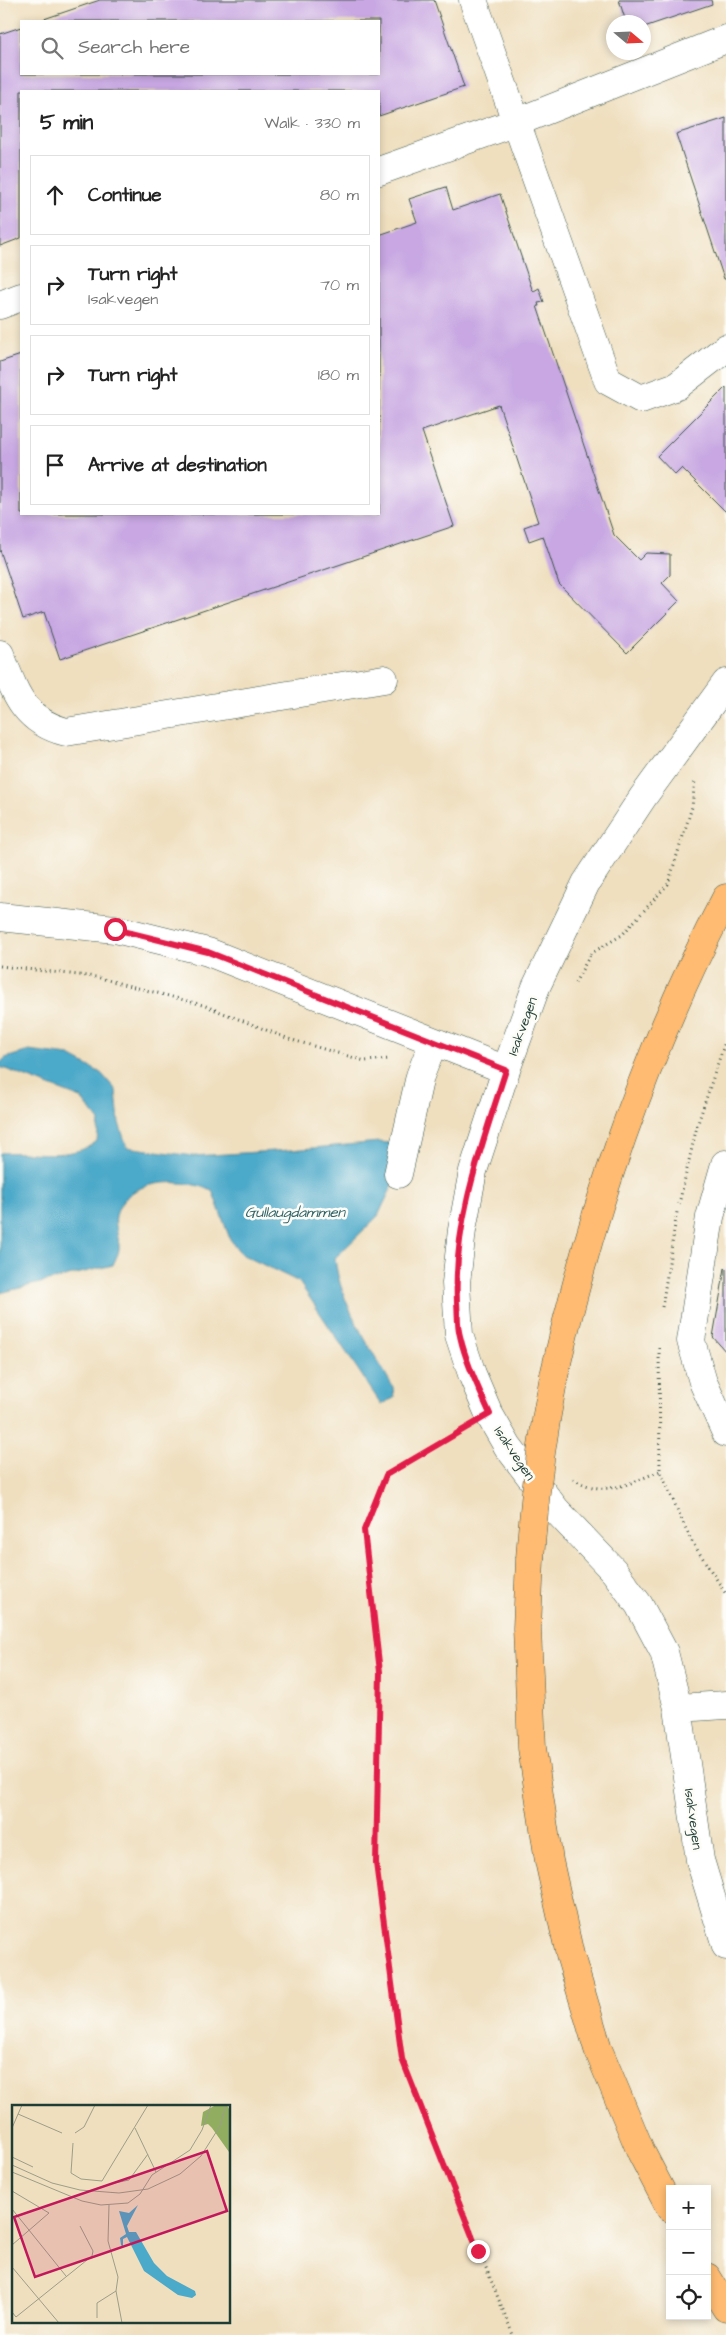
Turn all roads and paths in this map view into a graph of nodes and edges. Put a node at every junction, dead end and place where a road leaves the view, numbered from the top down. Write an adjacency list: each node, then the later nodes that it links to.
1 (473, 0): 3 (street)
2 (726, 39): 3 (street)
3 (518, 122): 4 (street); 7 (street)
4 (380, 171)
5 (20, 297): 6 (street)
6 (0, 305)
7 (726, 348)
8 (0, 654): 9 (street)
9 (384, 679)
10 (726, 683): 19 (street, Isakvegen)
11 (696, 777): 14 (path)
12 (726, 898): 29 (highway, bridge)
13 (0, 918): 18 (street)
14 (591, 953): 15 (path); 17 (path)
15 (584, 958)
16 (0, 966): 18 (path)
17 (574, 985)
18 (433, 1042): 19 (street); 21 (street)
19 (506, 1070): 22 (street, Isakvegen)
20 (725, 1164): 23 (street)
21 (398, 1174)
22 (490, 1414): 27 (street, Isakvegen); 32 (path)
23 (726, 1433)
24 (660, 1471): 25 (path)
25 (567, 1473)
26 (726, 1705): 27 (street)
27 (678, 1708): 28 (street, Isakvegen)
28 (726, 1946)
29 (666, 2200)
30 (711, 2284): 31 (highway)
31 (726, 2308)
32 (513, 2335)

